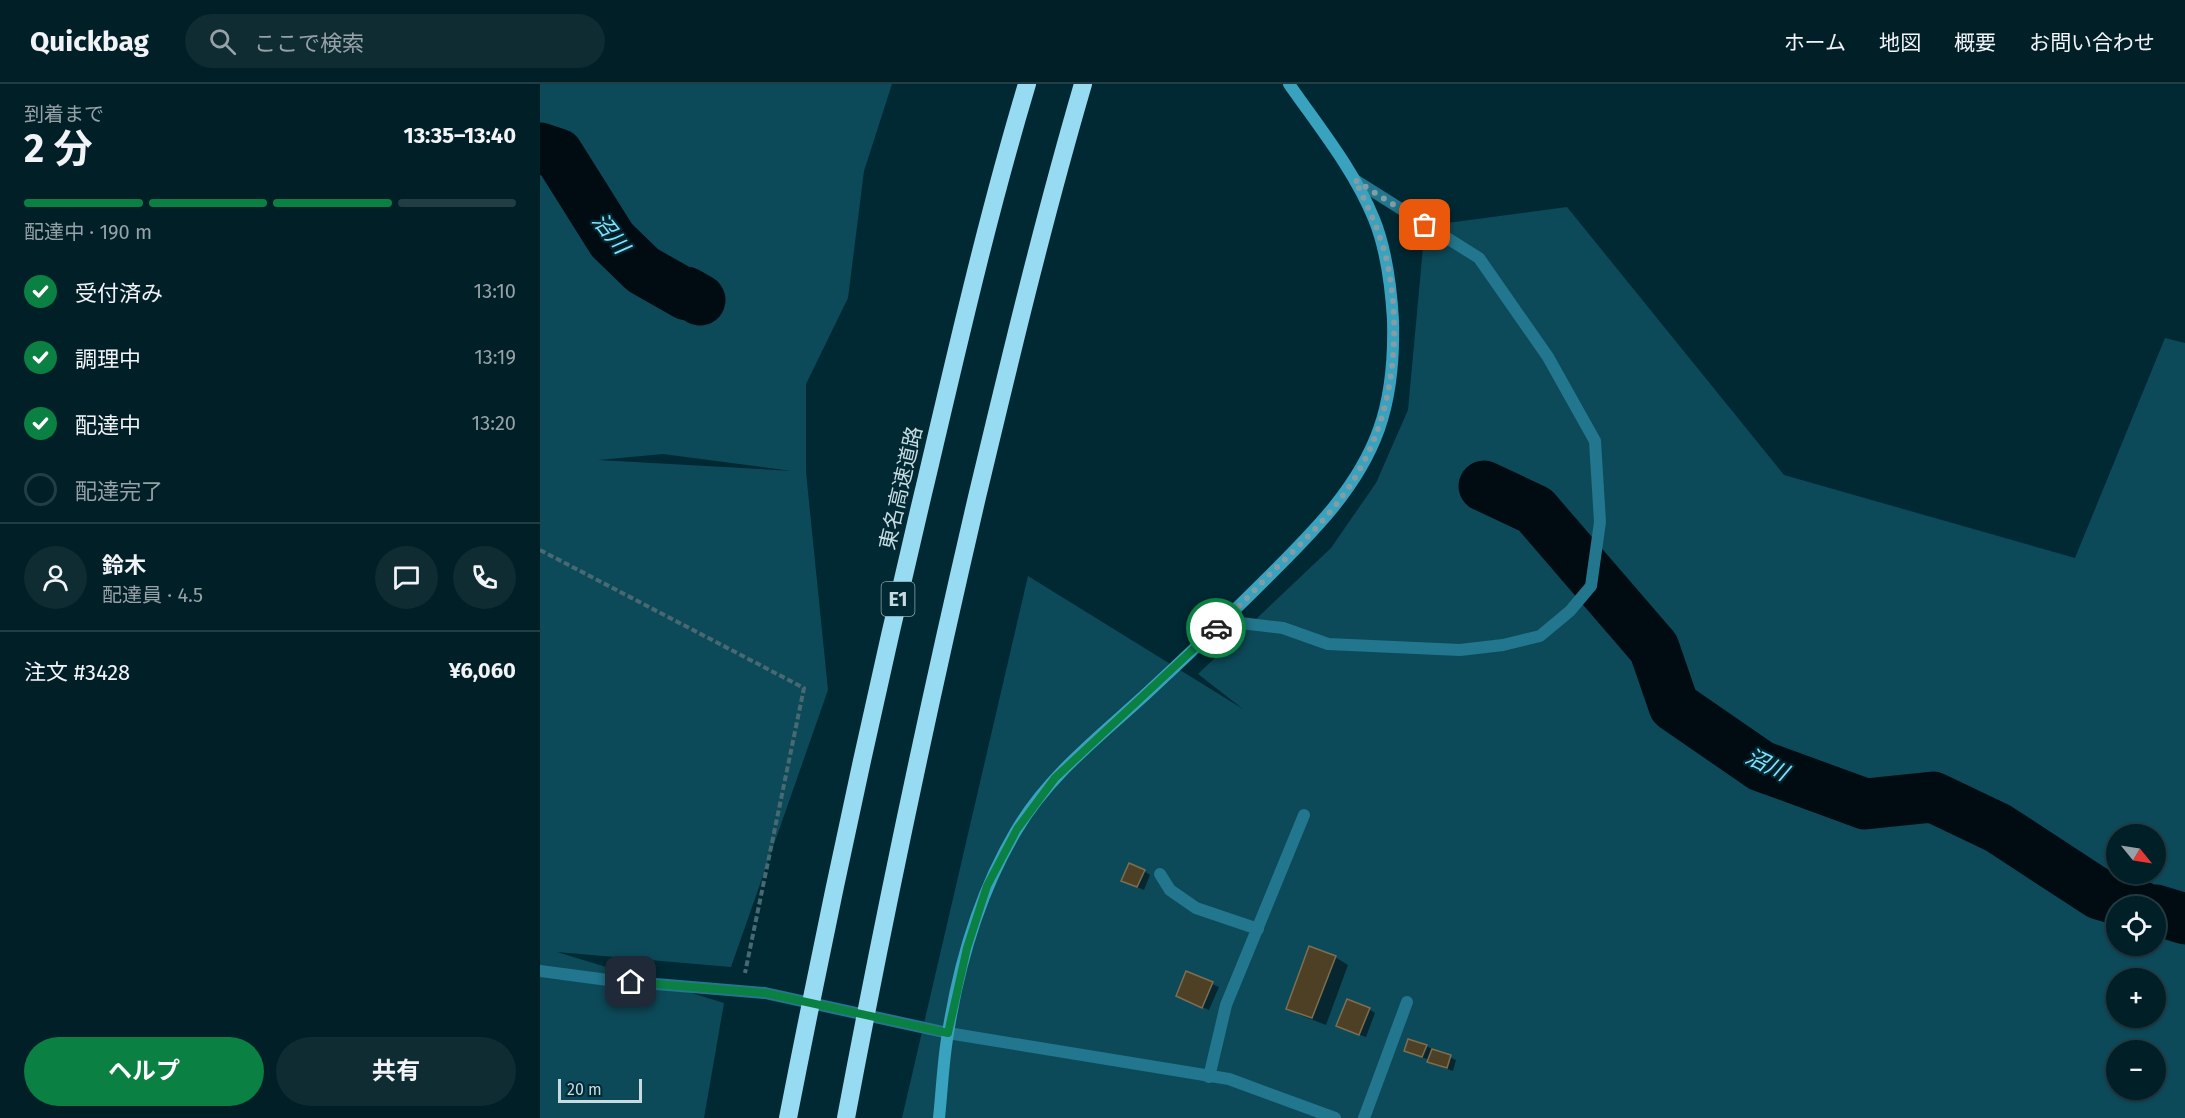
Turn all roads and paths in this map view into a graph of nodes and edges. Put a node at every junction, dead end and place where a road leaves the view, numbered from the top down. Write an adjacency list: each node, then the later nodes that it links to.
1 (1027, 84): 15 (highway, 東名高速道路 / E1)
2 (1083, 84): 16 (highway)
3 (1289, 84): 4 (street)
4 (1355, 180): 6 (street); 6 (street)
5 (540, 550): 11 (path)
6 (1224, 621): 13 (street)
7 (1304, 815): 9 (street)
8 (1160, 874): 9 (street)
9 (1258, 929): 14 (street)
10 (540, 971): 11 (street)
11 (741, 991): 13 (street)
12 (1407, 1002): 19 (street)
13 (948, 1033): 14 (street); 17 (street)
14 (1209, 1077): 18 (street)
15 (788, 1118)
16 (846, 1118)
17 (939, 1118)
18 (1335, 1118)
19 (1364, 1118)

